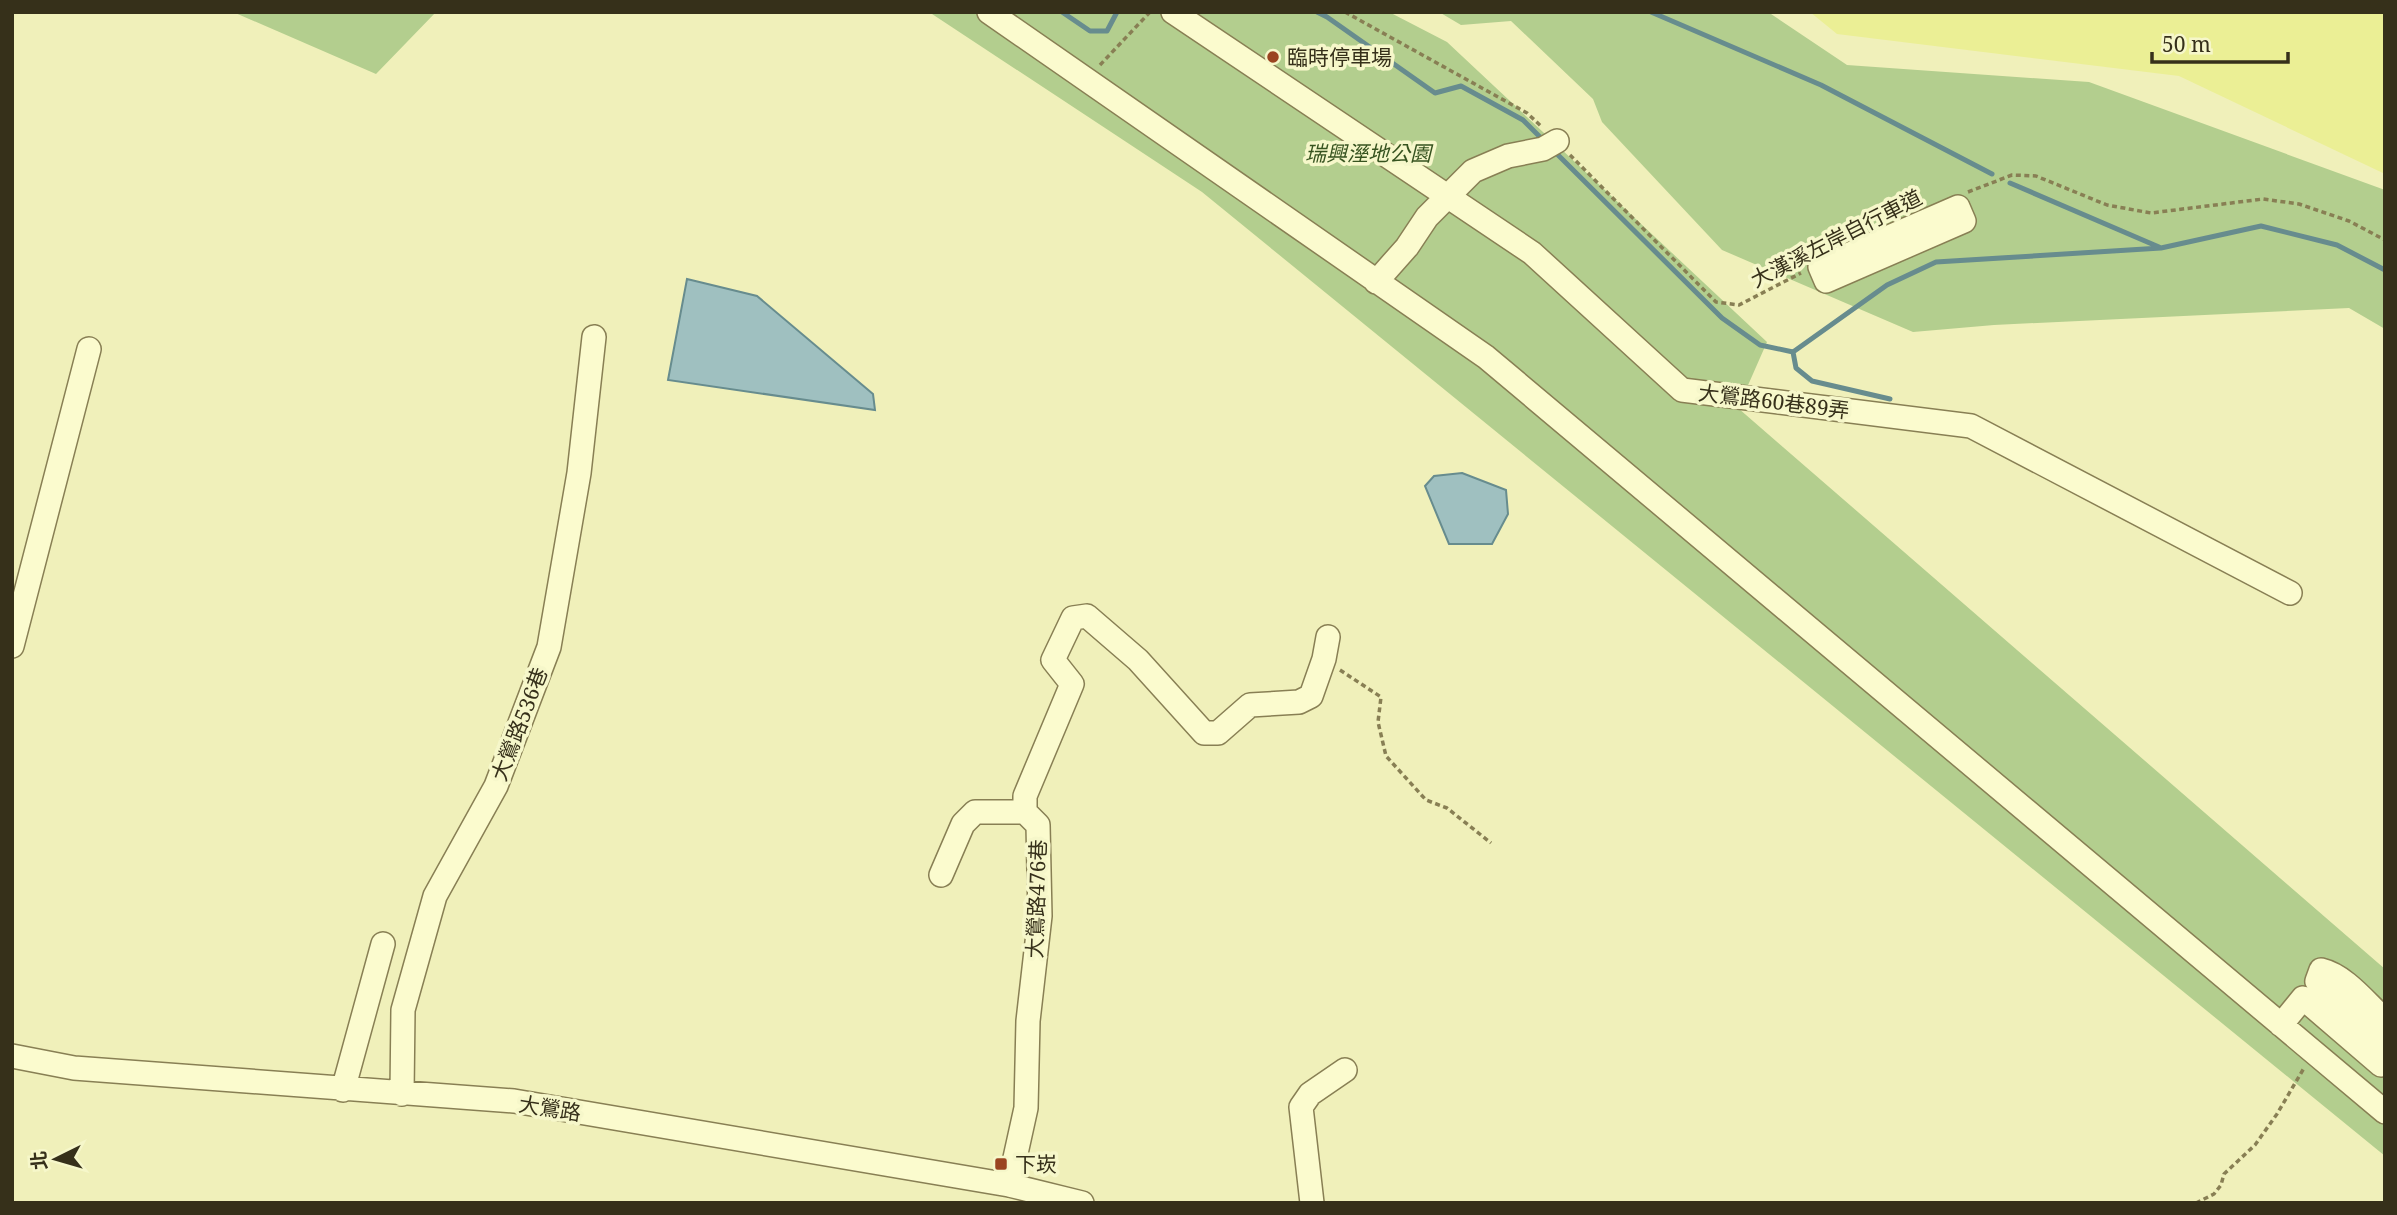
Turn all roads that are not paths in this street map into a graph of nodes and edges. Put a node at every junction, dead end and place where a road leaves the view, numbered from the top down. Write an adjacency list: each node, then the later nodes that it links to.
1 (989, 12): 6 (street)
2 (1173, 12): 4 (street, 大鶯路60巷89弄)
3 (1557, 141): 4 (street)
4 (1449, 196): 6 (street); 9 (street, 大鶯路60巷89弄)
5 (1961, 200): 5 (street)
6 (1376, 282): 16 (street)
7 (594, 337): 22 (street, 大鶯路536巷)
8 (89, 349): 10 (street)
9 (2290, 593)
10 (12, 646)
11 (1326, 648): 12 (street, 大鶯路476巷)
12 (1025, 812): 13 (street); 24 (street, 大鶯路476巷)
13 (941, 875)
14 (383, 944): 21 (street)
15 (2385, 1020): 17 (street)
16 (2281, 1025): 19 (street); 23 (street)
17 (2385, 1040)
18 (12, 1056): 21 (street, 大鶯路)
19 (2385, 1060)
20 (1345, 1070): 26 (street)
21 (343, 1090): 22 (street, 大鶯路)
22 (402, 1094): 24 (street, 大鶯路)
23 (2385, 1112)
24 (1009, 1185): 25 (street, 大鶯路)
25 (1082, 1203)
26 (1312, 1203)

